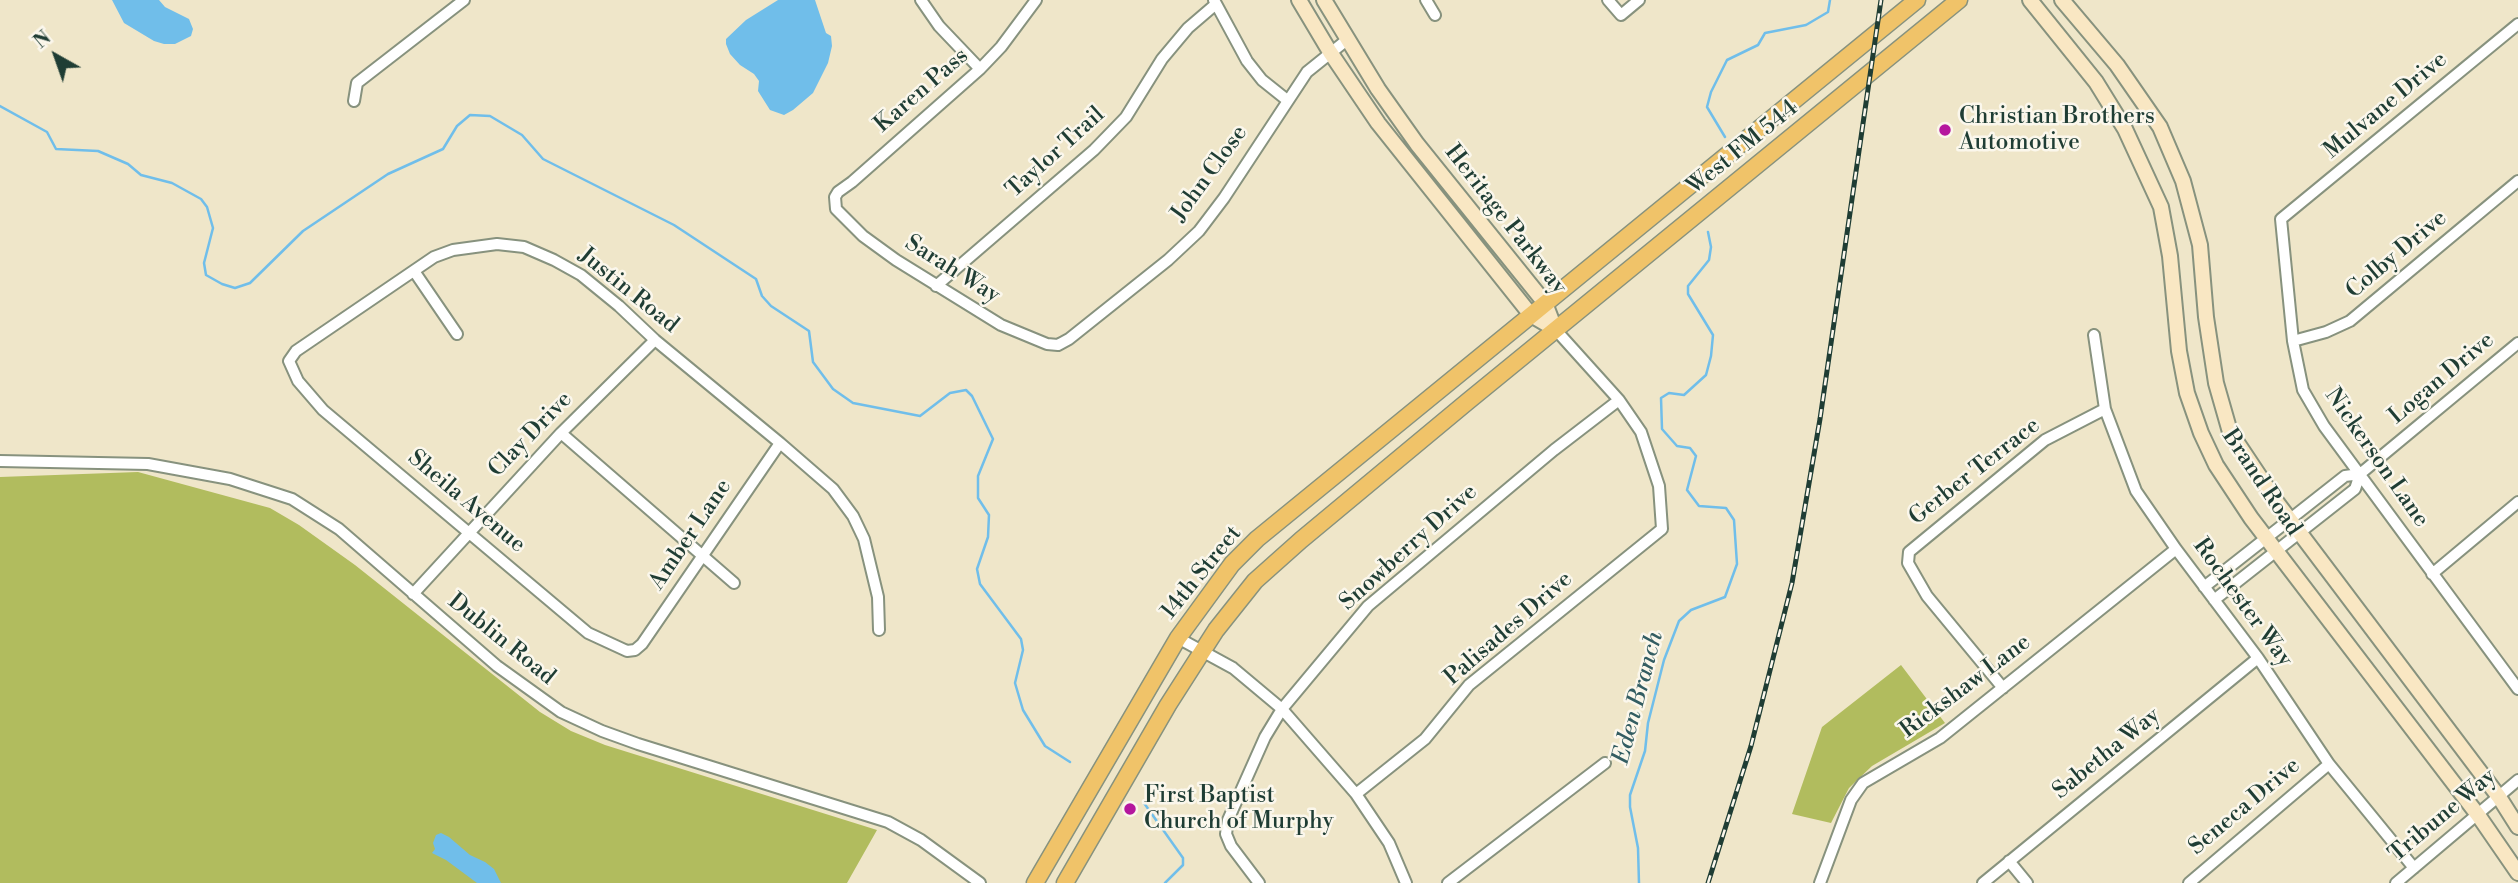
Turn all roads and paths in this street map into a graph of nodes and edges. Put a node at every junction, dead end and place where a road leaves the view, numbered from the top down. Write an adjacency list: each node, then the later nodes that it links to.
1 (464, 0): 22 (street)
2 (921, 0): 19 (street)
3 (1036, 0): 19 (street, Karen Pass)
4 (1299, 0): 17 (main road, Heritage Parkway)
5 (1324, 0): 16 (main road, Heritage Parkway)
6 (1426, 0): 14 (street)
7 (1608, 0): 8 (street)
8 (1639, 0)
9 (1917, 0): 30 (main road, West FM 544)
10 (1959, 0): 32 (main road, West FM 544)
11 (2030, 0): 20 (main road, Brand Road)
12 (2062, 0): 18 (main road, Brand Road)
13 (1215, 2): 21 (street); 29 (street, Taylor Trail)
14 (1434, 15)
15 (2518, 24): 27 (street, Mulvane Drive)
16 (1348, 39): 17 (street, John Close); 23 (main road, Heritage Parkway)
17 (1330, 52): 21 (street, John Close); 24 (main road, Heritage Parkway)
18 (2117, 65): 20 (main road); 47 (main road, Brand Road)
19 (980, 69): 26 (street, Karen Pass)
20 (2096, 82): 49 (main road, Brand Road)
21 (1287, 100): 38 (street, John Close)
22 (354, 101)
23 (1417, 144): 24 (main road); 30 (main road, Heritage Parkway)
24 (1404, 156): 31 (main road, Heritage Parkway)
25 (2518, 181): 36 (street, Colby Drive)
26 (836, 209): 29 (street, Sarah Way)
27 (2281, 219): 36 (street, Nickerson Lane)
28 (414, 271): 33 (street); 35 (street, Justin Road); 39 (street, Justin Road)
29 (936, 286): 38 (street, Sarah Way)
30 (1545, 303): 31 (main road, 14th Street); 32 (main road, Heritage Parkway)
31 (1531, 315): 32 (main road, Heritage Parkway); 58 (main road, 14th Street)
32 (1555, 329): 40 (street); 60 (main road, 14th Street)
33 (457, 334)
34 (2094, 335): 41 (street, Rochester Way)
35 (655, 340): 42 (street, Clay Drive); 43 (street, Justin Road)
36 (2292, 341): 45 (street, Nickerson Lane)
37 (2518, 343): 45 (street, Logan Drive)
38 (1058, 345)
39 (289, 361): 48 (street, Sheila Avenue)
40 (1619, 400): 64 (street, Snowberry Drive); 68 (street, Palisades Drive)
41 (2105, 409): 50 (street, Rochester Way); 62 (street, Gerber Terrace)
42 (561, 433): 48 (street, Clay Drive); 51 (street)
43 (780, 443): 51 (street, Amber Lane); 57 (street, Justin Road)
44 (0, 461): 55 (street, Dublin Road)
45 (2360, 474): 47 (street, Logan Drive); 52 (street, Nickerson Lane)
46 (2518, 502): 52 (street)
47 (2295, 527): 49 (street, Logan Drive); 69 (main road, Brand Road)
48 (468, 532): 55 (street, Clay Drive); 59 (street, Sheila Avenue)
49 (2273, 544): 54 (street, Logan Drive); 56 (street, Logan Drive); 70 (main road, Brand Road)
50 (2176, 549): 54 (street, Rochester Way); 62 (street, Rickshaw Lane)
51 (702, 555): 53 (street); 59 (street, Amber Lane)
52 (2432, 574): 63 (street, Nickerson Lane)
53 (734, 583)
54 (2204, 587): 56 (street, Rochester Way)
55 (413, 594): 75 (street, Dublin Road)
56 (2214, 600): 61 (street, Rochester Way)
57 (879, 630)
58 (1178, 638): 60 (street); 76 (main road, 14th Street)
59 (635, 650)
60 (1203, 651): 64 (street); 77 (main road, 14th Street)
61 (2258, 658): 66 (street, Rochester Way); 72 (street, Sabetha Way)
62 (2003, 688): 81 (street, Rickshaw Lane)
63 (2518, 689)
64 (1282, 709): 68 (street); 78 (street, Snowberry Drive)
65 (1605, 763): 80 (street)
66 (2329, 764): 73 (street, Rochester Way); 84 (street, Seneca Drive)
67 (2518, 780): 69 (street, Tribune Way)
68 (1356, 793): 79 (street)
69 (2500, 797): 70 (street, Tribune Way); 71 (main road, Brand Road)
70 (2478, 815): 73 (street, Tribune Way); 74 (main road, Brand Road)
71 (2518, 827)
72 (2009, 861): 82 (street, Sabetha Way); 83 (street)
73 (2414, 868): 85 (street, Tribune Way)
74 (2518, 873)
75 (980, 883)
76 (1035, 883)
77 (1065, 883)
78 (1259, 883)
79 (1406, 883)
80 (1448, 883)
81 (1820, 883)
82 (1983, 883)
83 (2027, 883)
84 (2189, 883)
85 (2396, 883)

